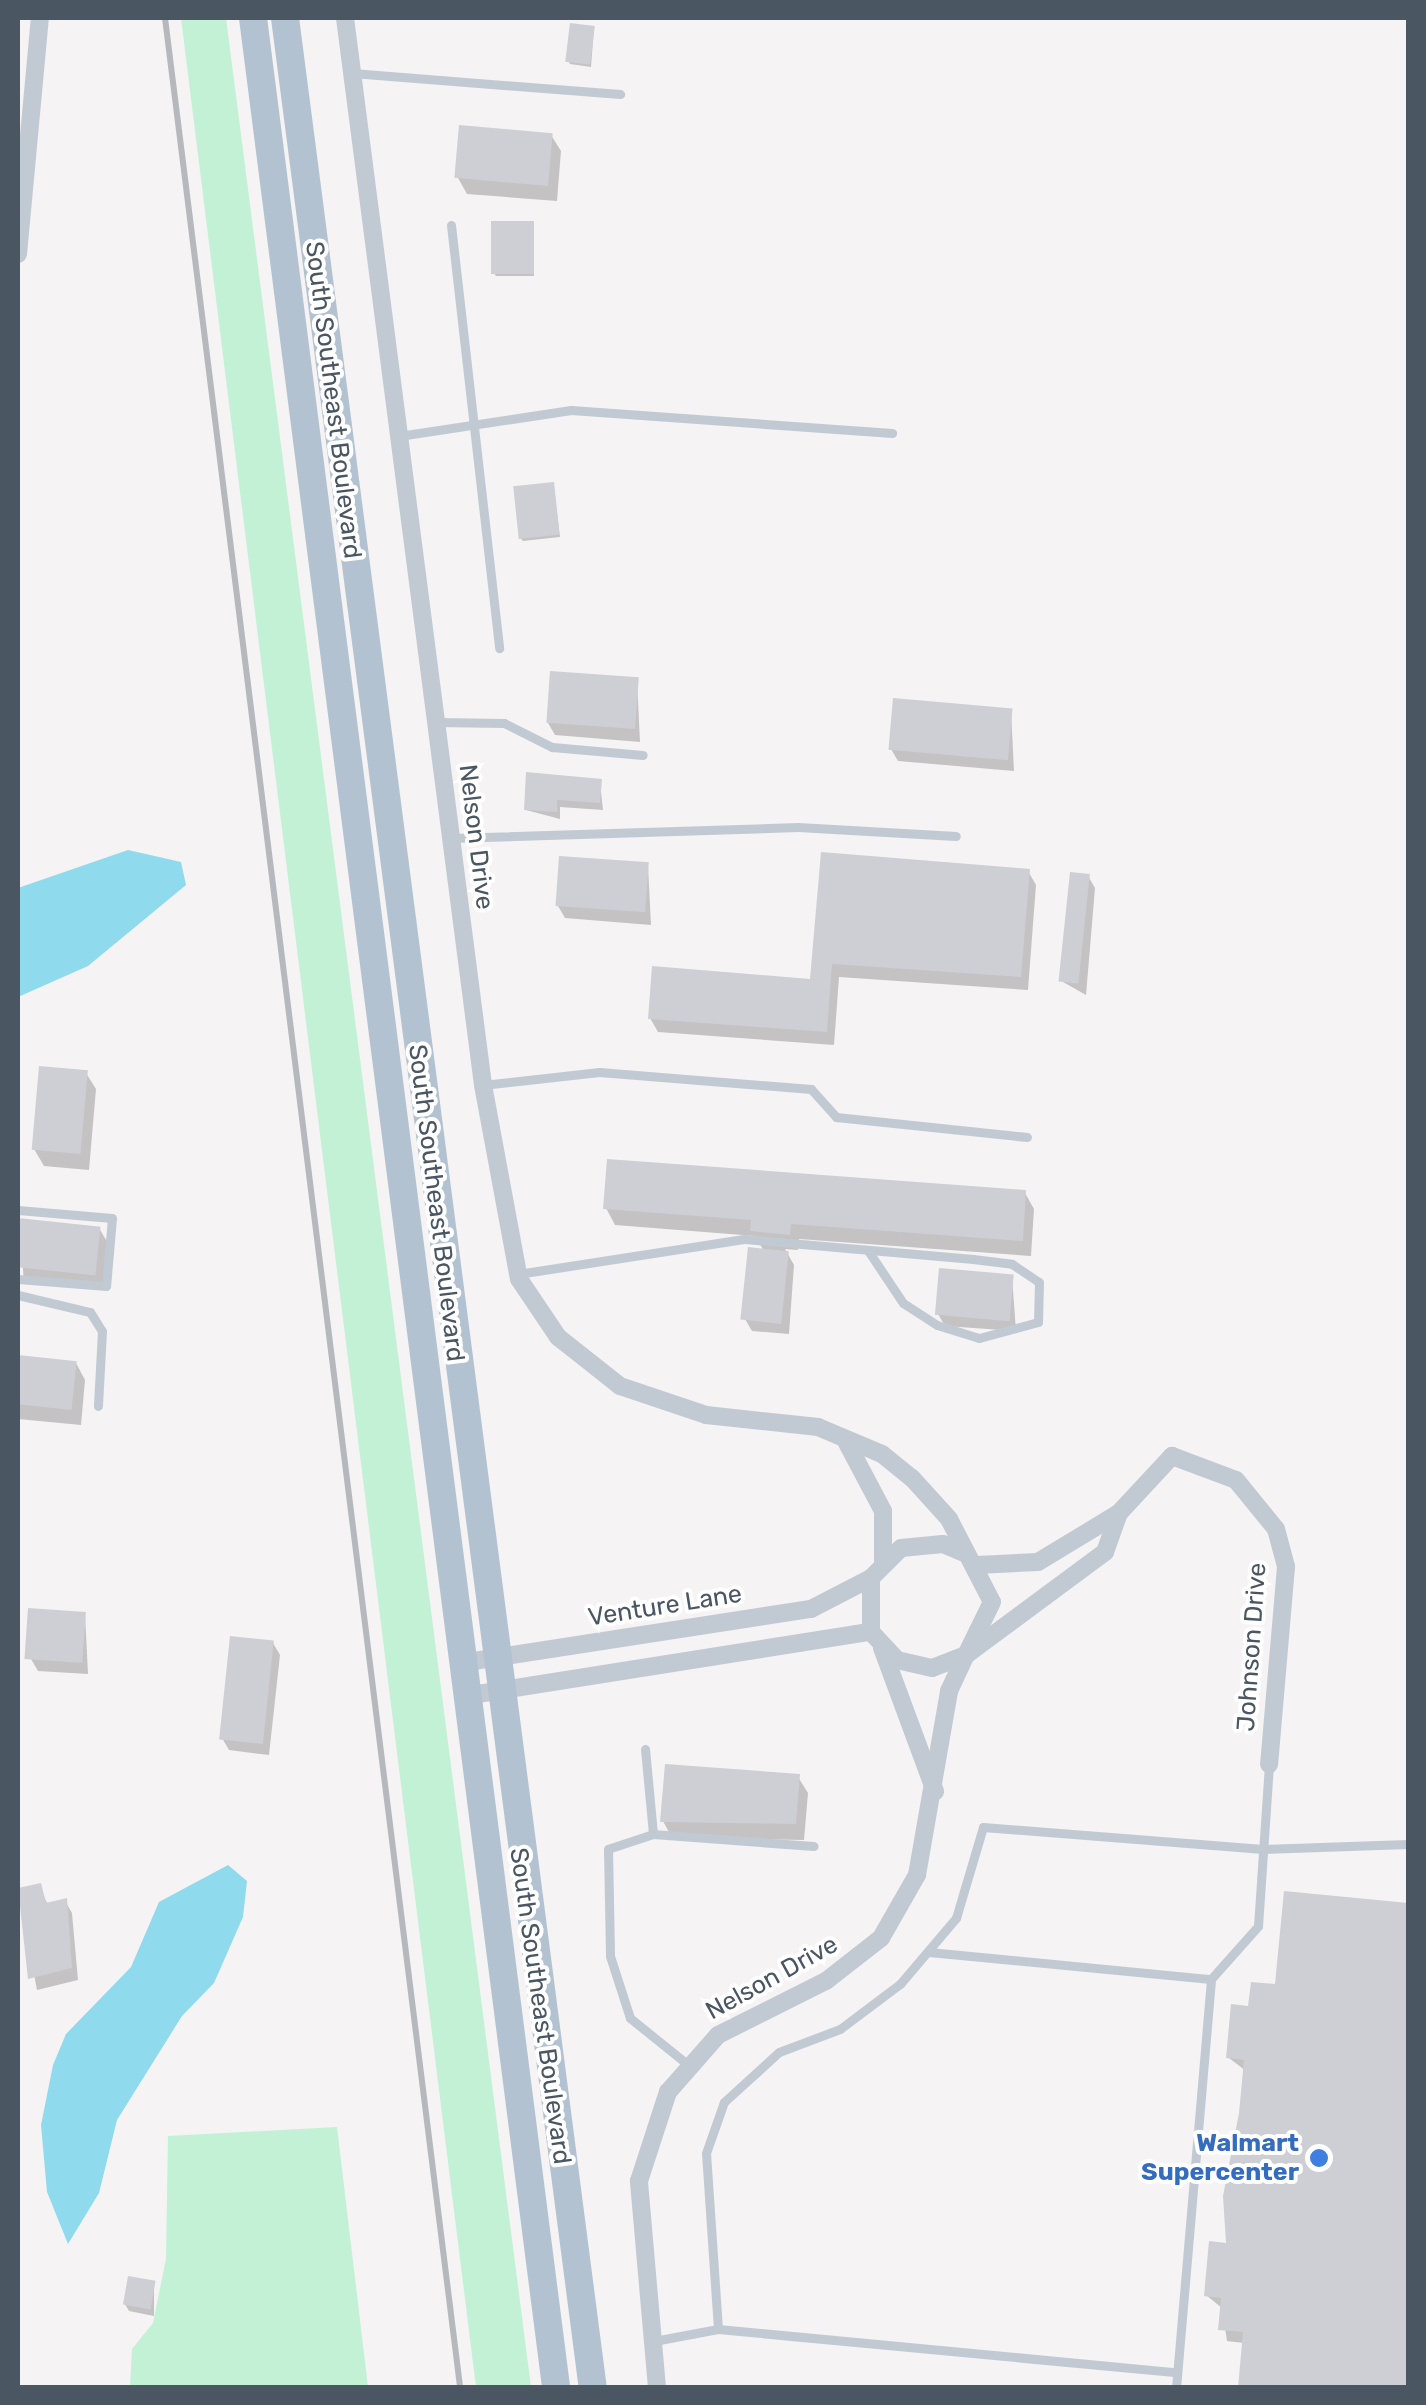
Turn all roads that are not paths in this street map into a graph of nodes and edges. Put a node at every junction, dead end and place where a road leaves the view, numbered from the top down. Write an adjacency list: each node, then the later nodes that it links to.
1 (40, 18): 8 (street)
2 (253, 18): 34 (main road, South Southeast Boulevard)
3 (285, 18): 33 (main road, South Southeast Boulevard)
4 (345, 18): 5 (street, Nelson Drive)
5 (352, 73): 6 (lane); 11 (street, Nelson Drive)
6 (620, 94)
7 (451, 225): 9 (lane)
8 (18, 254)
9 (470, 425): 10 (lane); 11 (lane); 12 (lane)
10 (892, 433)
11 (399, 436): 13 (street, Nelson Drive)
12 (499, 648)
13 (436, 722): 14 (lane); 16 (street, Nelson Drive)
14 (643, 755)
15 (956, 836): 16 (lane)
16 (451, 838): 17 (street, Nelson Drive)
17 (483, 1084): 18 (lane); 21 (street, Nelson Drive)
18 (1027, 1137)
19 (18, 1210): 22 (lane)
20 (869, 1252): 20 (lane); 21 (lane)
21 (518, 1274): 25 (street, Nelson Drive)
22 (18, 1279)
23 (18, 1295): 24 (lane)
24 (98, 1406)
25 (846, 1442): 27 (street, Nelson Drive); 28 (street)
26 (1120, 1513): 29 (street); 32 (street); 38 (street, Johnson Drive)
27 (962, 1552): 28 (street); 29 (street)
28 (883, 1561): 30 (street)
29 (977, 1566): 32 (street)
30 (871, 1578): 31 (street); 33 (street, Venture Lane)
31 (877, 1640): 32 (street); 35 (street); 39 (street)
32 (966, 1656): 39 (street, Nelson Drive)
33 (493, 1658): 34 (street, Venture Lane); 35 (main road, South Southeast Boulevard)
34 (460, 1663): 36 (main road, South Southeast Boulevard)
35 (497, 1691): 36 (street); 51 (main road, South Southeast Boulevard)
36 (465, 1696): 50 (main road, South Southeast Boulevard)
37 (645, 1749): 40 (lane)
38 (1269, 1764): 43 (lane)
39 (935, 1791): 46 (street, Nelson Drive)
40 (653, 1834): 42 (lane); 46 (lane)
41 (1408, 1844): 43 (lane)
42 (814, 1846)
43 (1263, 1850): 44 (lane); 45 (lane)
44 (929, 1952): 45 (lane); 47 (lane)
45 (1211, 1978): 49 (lane)
46 (687, 2064): 48 (street, Nelson Drive)
47 (718, 2329): 48 (lane); 49 (lane)
48 (651, 2342): 52 (street, Nelson Drive)
49 (1177, 2372): 53 (lane)
50 (556, 2388)
51 (594, 2388)
52 (657, 2388)
53 (1176, 2388)

